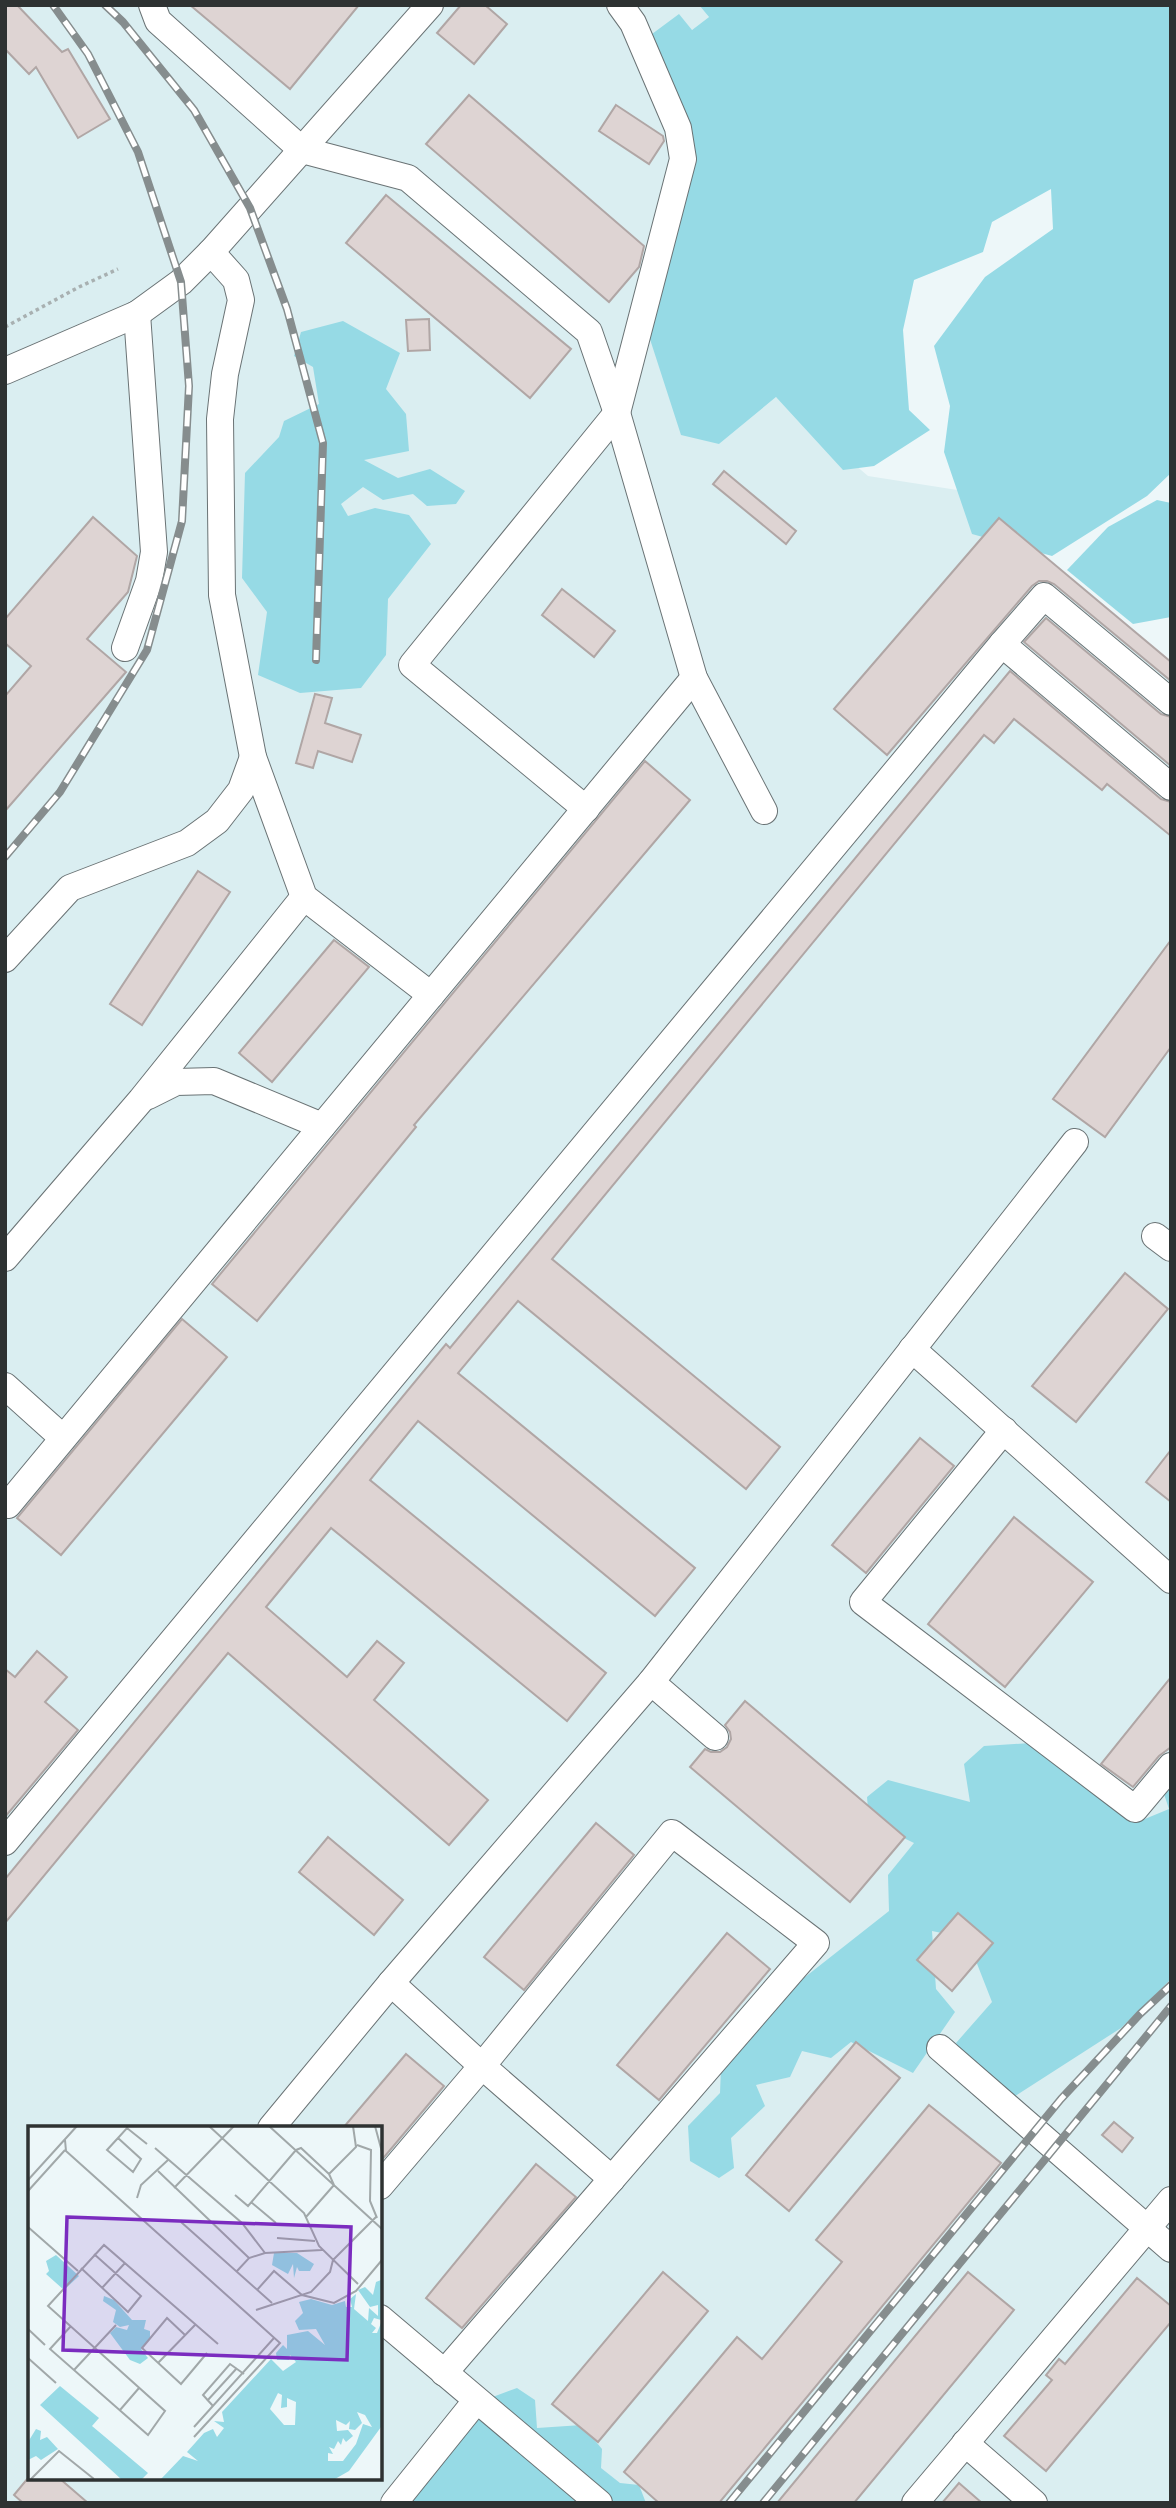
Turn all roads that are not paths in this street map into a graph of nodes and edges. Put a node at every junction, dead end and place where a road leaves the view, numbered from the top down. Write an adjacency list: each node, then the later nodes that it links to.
1 (152, 5): 4 (street)
2 (430, 5): 4 (street)
3 (620, 5): 8 (street)
4 (302, 150): 5 (street); 8 (street)
5 (211, 252): 6 (street); 13 (street)
6 (137, 314): 7 (street); 10 (street)
7 (5, 370)
8 (617, 413): 11 (street); 15 (street)
9 (1002, 644): 12 (street); 14 (street); 33 (street)
10 (125, 648)
11 (694, 678): 15 (street); 16 (street)
12 (1171, 702)
13 (253, 757): 17 (street); 18 (street)
14 (1171, 787)
15 (586, 809): 19 (street)
16 (764, 811)
17 (304, 897): 19 (street); 20 (street)
18 (5, 959)
19 (432, 995): 21 (street)
20 (141, 1100): 21 (street); 23 (street)
21 (322, 1126): 27 (street)
22 (1074, 1142): 24 (street)
23 (5, 1258)
24 (912, 1349): 26 (street); 30 (street)
25 (5, 1386): 27 (street)
26 (1004, 1430): 29 (street); 32 (street)
27 (63, 1438): 28 (street)
28 (8, 1505)
29 (1171, 1580)
30 (651, 1682): 31 (street); 34 (street)
31 (715, 1737)
32 (1171, 1766)
33 (5, 1842)
34 (391, 1983): 36 (street); 37 (street)
35 (940, 2048): 41 (street)
36 (482, 2066): 38 (street); 38 (street); 39 (street)
37 (273, 2126)
38 (612, 2179): 44 (street)
39 (382, 2184)
40 (1171, 2200): 41 (street)
41 (1147, 2229): 42 (street); 46 (street)
42 (1171, 2249)
43 (382, 2320): 44 (street)
44 (444, 2373): 45 (street)
45 (476, 2401): 47 (street); 48 (street)
46 (965, 2443): 49 (street); 50 (street)
47 (394, 2503)
48 (599, 2503)
49 (915, 2503)
50 (1034, 2503)

